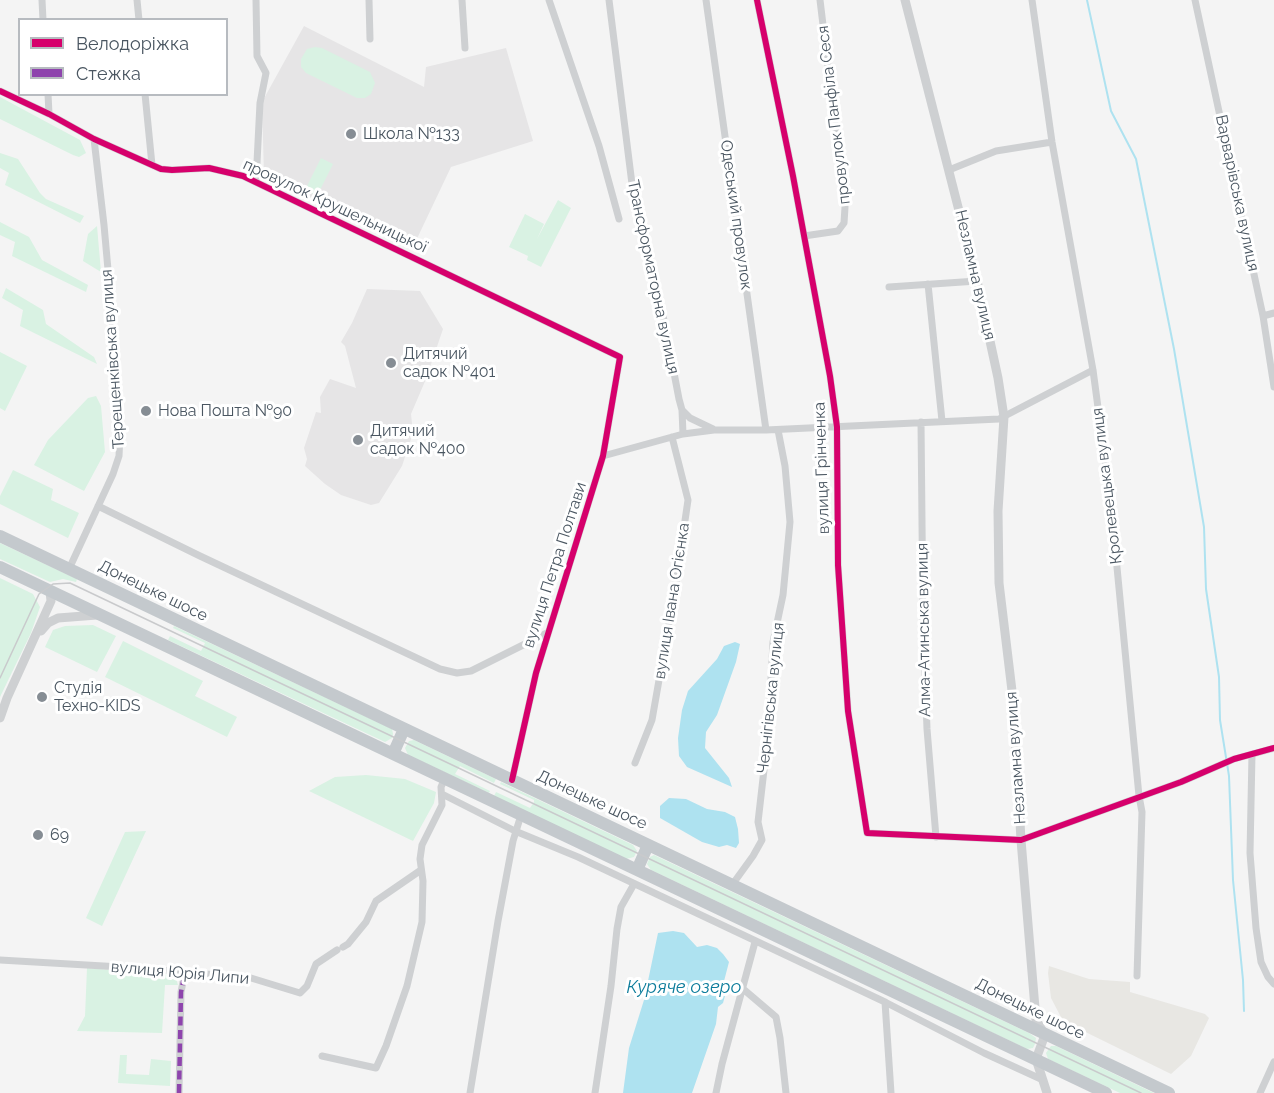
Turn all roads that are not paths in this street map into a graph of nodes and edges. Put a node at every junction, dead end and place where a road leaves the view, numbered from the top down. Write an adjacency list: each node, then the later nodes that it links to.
1 (42, 0): 14 (street)
2 (137, 0): 15 (street)
3 (256, 0): 26 (street)
4 (369, 0): 16 (street)
5 (462, 0): 17 (street)
6 (549, 0): 27 (street)
7 (609, 0): 37 (street, Трансформаторна вулиця)
8 (706, 0): 43 (street, Одеський провулок)
9 (757, 0): 28 (street, вулиця Грінченка)
10 (820, 0): 28 (street, провулок Панфіла Сеся)
11 (905, 0): 25 (street, Незламна вулиця)
12 (1032, 0): 23 (street, Кролевецька вулиця)
13 (1195, 0): 33 (street, Варварівська вулиця)
14 (43, 18)
15 (139, 18)
16 (370, 39)
17 (465, 48)
18 (0, 91): 21 (street, провулок Крушельницької)
19 (48, 96): 21 (street)
20 (145, 96): 24 (street)
21 (49, 114): 22 (street, провулок Крушельницької)
22 (93, 139): 24 (street, провулок Крушельницької); 48 (street, Терещенківська вулиця)
23 (1052, 142): 25 (street); 35 (street, Кролевецька вулиця)
24 (152, 165): 26 (street, провулок Крушельницької)
25 (949, 170): 29 (street, Незламна вулиця)
26 (256, 182): 34 (street, провулок Крушельницької)
27 (619, 219)
28 (804, 236): 41 (street, вулиця Грінченка)
29 (977, 281): 30 (street); 38 (street, Незламна вулиця)
30 (928, 284): 31 (street); 39 (street)
31 (889, 287)
32 (1274, 312): 33 (street)
33 (1263, 316): 36 (street, Варварівська вулиця)
34 (620, 357): 47 (street, вулиця Петра Полтави)
35 (1094, 370): 38 (street); 65 (street, Кролевецька вулиця)
36 (1274, 387)
37 (682, 410): 42 (street); 45 (street, Трансформаторна вулиця)
38 (1004, 417): 39 (street); 69 (street, Незламна вулиця)
39 (942, 421): 40 (street)
40 (921, 422): 41 (street); 68 (street, Алма-Атинська вулиця)
41 (837, 427): 44 (street); 68 (street, вулиця Грінченка)
42 (714, 430): 43 (street); 45 (street)
43 (766, 430): 44 (street)
44 (778, 430): 74 (street, Чернігівська вулиця)
45 (683, 434): 46 (street)
46 (672, 437): 47 (street); 61 (street, вулиця Івана Огієнка)
47 (603, 456): 54 (street, вулиця Петра Полтави)
48 (98, 506): 51 (street, Терещенківська вулиця); 54 (street)
49 (0, 536): 51 (highway, Донецьке шосе)
50 (0, 567): 52 (highway)
51 (69, 569): 57 (highway, Донецьке шосе)
52 (50, 591): 53 (highway); 55 (street)
53 (99, 615): 55 (street); 59 (highway)
54 (547, 633): 63 (street, вулиця Петра Полтави)
55 (36, 638): 56 (street)
56 (0, 718)
57 (404, 729): 59 (highway); 63 (highway, Донецьке шосе)
58 (1274, 748): 60 (street)
59 (393, 754): 62 (highway)
60 (1252, 754): 65 (street); 81 (street)
61 (635, 764)
62 (445, 778): 64 (street); 66 (highway)
63 (512, 780): 70 (highway, Донецьке шосе)
64 (442, 794): 67 (street); 71 (street)
65 (1139, 796): 69 (street); 80 (street, Кролевецька вулиця)
66 (521, 815): 67 (street); 72 (highway)
67 (515, 831): 73 (street); 90 (street)
68 (936, 837): 69 (street)
69 (1021, 840): 84 (street, Незламна вулиця)
70 (648, 845): 72 (highway); 74 (highway, Донецьке шосе)
71 (421, 870): 79 (street, вулиця Юрія Липи); 85 (street)
72 (637, 870): 75 (highway)
73 (634, 884): 76 (street); 91 (street)
74 (732, 885): 84 (highway, Донецьке шосе)
75 (748, 923): 76 (street); 86 (highway)
76 (743, 936): 77 (street)
77 (755, 942): 82 (street); 83 (street)
78 (0, 960): 79 (street, вулиця Юрія Липи)
79 (185, 972): 89 (street)
80 (1137, 976)
81 (1274, 984)
82 (742, 988): 92 (street); 93 (street)
83 (885, 1002): 88 (street); 94 (street)
84 (1045, 1035): 86 (street); 97 (highway, Донецьке шосе)
85 (322, 1056)
86 (1036, 1059): 88 (street); 96 (highway)
87 (1274, 1062): 98 (street)
88 (1043, 1080): 95 (street)
89 (179, 1093)
90 (470, 1093)
91 (596, 1093)
92 (716, 1093)
93 (786, 1093)
94 (891, 1093)
95 (1047, 1093)
96 (1106, 1093)
97 (1169, 1093)
98 (1260, 1093)

